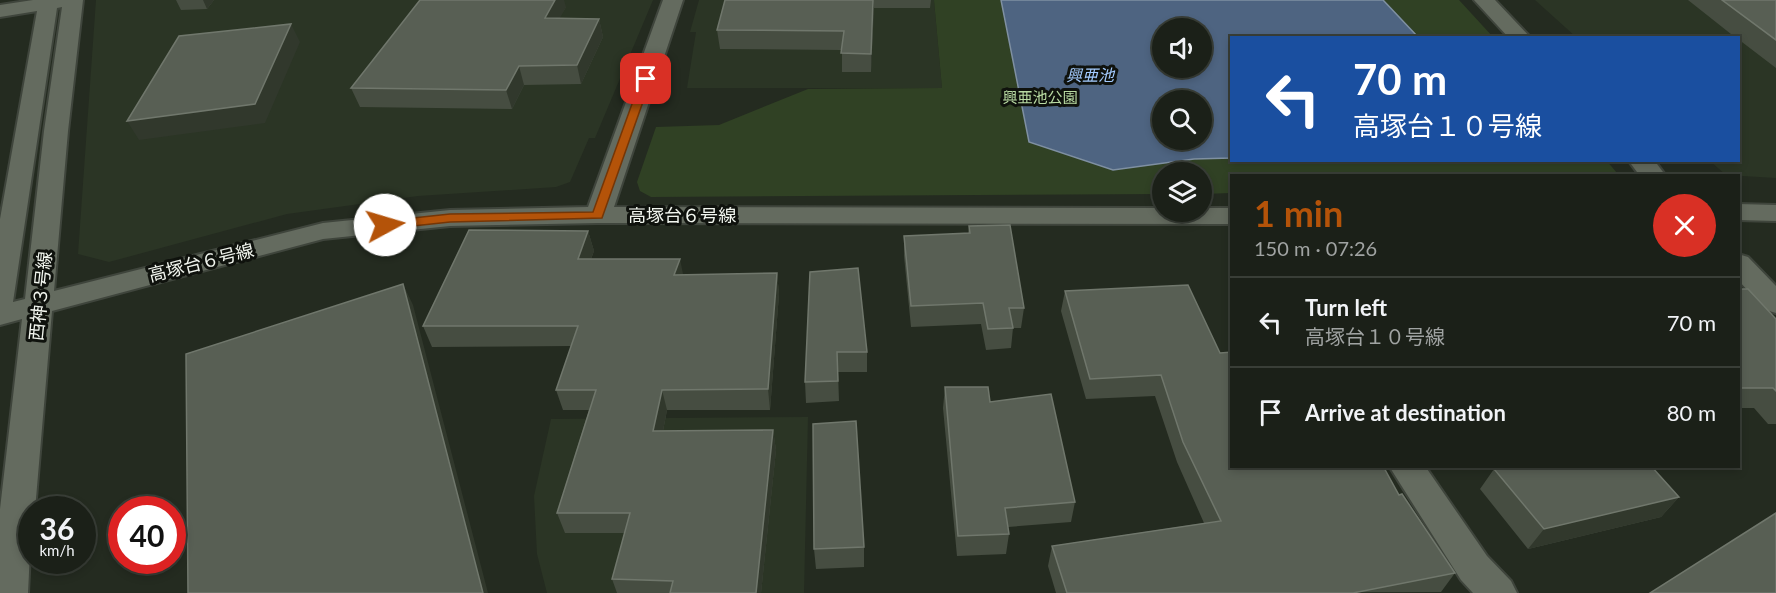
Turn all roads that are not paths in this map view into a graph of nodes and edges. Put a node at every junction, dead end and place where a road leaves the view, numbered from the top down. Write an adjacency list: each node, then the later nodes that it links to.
1 (73, 0): 16 (street, 西神３号線)
2 (673, 0): 11 (street)
3 (1485, 0): 6 (street)
4 (54, 1): 5 (street); 14 (street, 西神３号線)
5 (0, 12)
6 (1519, 36)
7 (1642, 162): 8 (street)
8 (1652, 174)
9 (1740, 213): 10 (street)
10 (1776, 213)
11 (598, 215): 12 (street, 高塚台６号線); 16 (street, 高塚台６号線)
12 (1230, 216)
13 (1740, 265): 15 (street)
14 (0, 299)
15 (1776, 303)
16 (40, 304): 17 (street, 高塚台６号線); 19 (street, 西神３号線)
17 (0, 315)
18 (1407, 468): 20 (street)
19 (9, 593)
20 (1498, 593)

